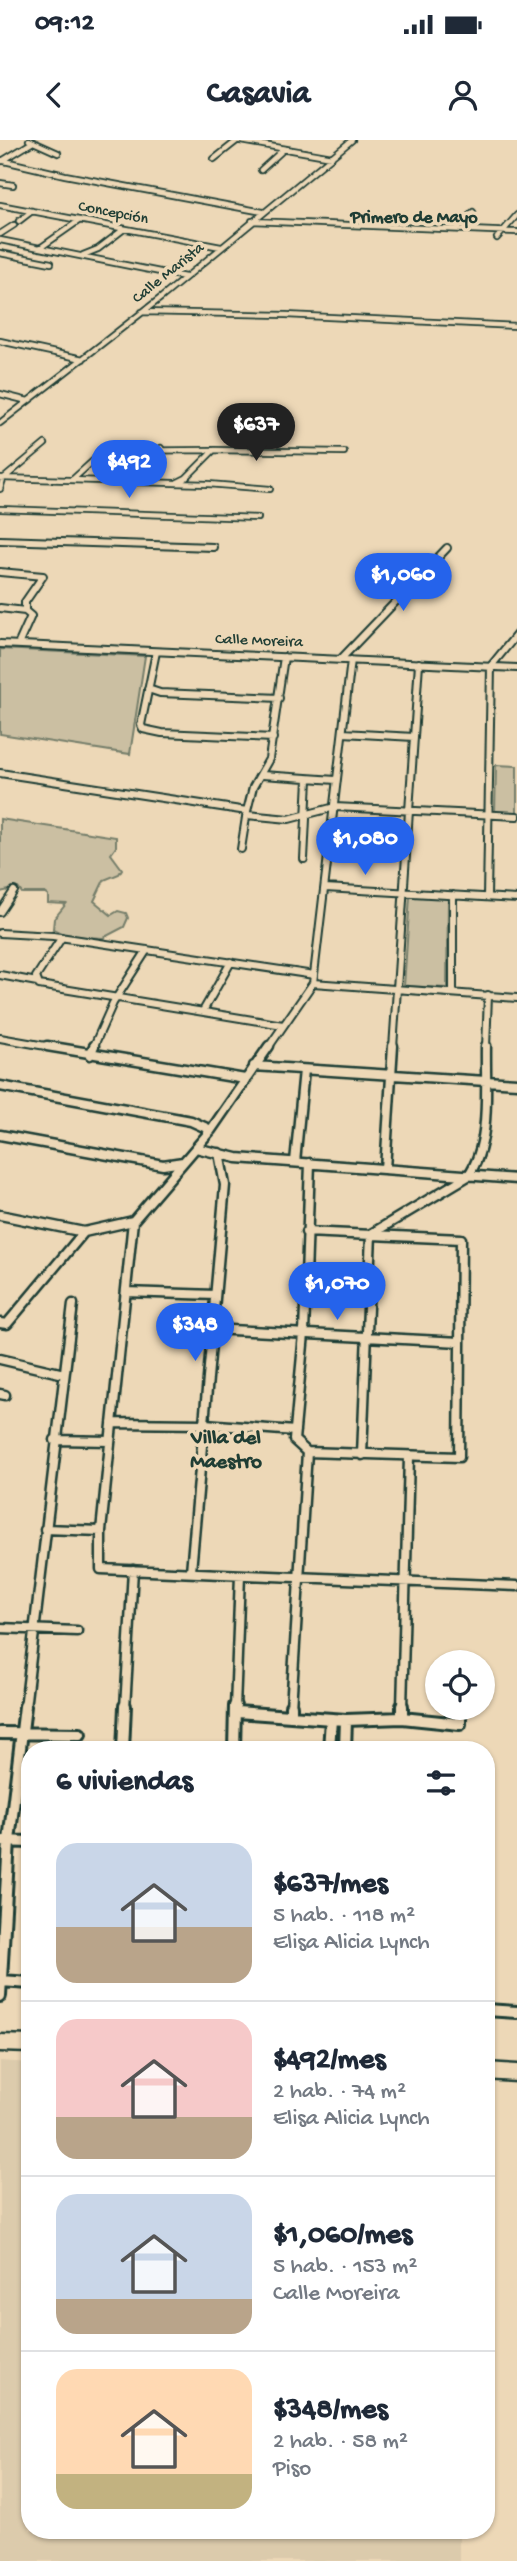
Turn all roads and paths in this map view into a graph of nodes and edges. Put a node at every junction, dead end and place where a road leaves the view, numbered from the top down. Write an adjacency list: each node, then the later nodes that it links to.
1 (236, 140): 4 (street); 8 (street)
2 (352, 140): 7 (street, Calle Marista)
3 (31, 141): 6 (street); 9 (street)
4 (248, 141): 5 (street)
5 (284, 149): 7 (street); 10 (street)
6 (58, 153)
7 (331, 157): 15 (street, Calle Marista)
8 (214, 159)
9 (1, 161): 15 (street)
10 (261, 170)
11 (0, 183): 12 (street)
12 (13, 185)
13 (0, 205): 14 (street, Concepción)
14 (32, 211): 18 (street); 19 (street, Concepción)
15 (263, 212): 20 (street, Calle Marista)
16 (473, 212): 23 (street)
17 (517, 215): 24 (street)
18 (19, 220)
19 (80, 220): 22 (street, Concepción); 30 (street)
20 (252, 221): 23 (street); 29 (street, Calle Marista)
21 (14, 225): 26 (street)
22 (124, 229): 29 (street, Concepción); 32 (street)
23 (456, 229): 24 (street)
24 (503, 231): 25 (street); 27 (street)
25 (517, 232)
26 (0, 234)
27 (497, 238)
28 (0, 240): 30 (street)
29 (221, 247): 34 (street, Calle Marista)
30 (40, 248): 32 (street)
31 (0, 253): 33 (street)
32 (80, 256): 34 (street)
33 (51, 263)
34 (185, 277): 35 (street, Calle Marista)
35 (142, 312): 36 (street); 38 (street, Calle Marista)
36 (517, 326)
37 (2, 342): 38 (street)
38 (83, 359): 40 (street, Calle Marista)
39 (0, 394): 40 (street)
40 (28, 401): 41 (street, Calle Marista)
41 (0, 423)
42 (45, 444): 46 (street)
43 (161, 448): 44 (street); 47 (street); 48 (street)
44 (214, 450): 45 (street); 49 (street)
45 (344, 452)
46 (2, 478): 47 (street); 50 (street)
47 (72, 480): 48 (street)
48 (128, 482): 49 (street)
49 (175, 483): 51 (street)
50 (0, 489)
51 (270, 489)
52 (0, 509): 53 (street)
53 (258, 518)
54 (0, 540): 55 (street)
55 (214, 547)
56 (447, 548): 65 (street)
57 (0, 572): 59 (street)
58 (0, 608): 59 (street)
59 (25, 611): 62 (street)
60 (517, 634): 68 (street)
61 (0, 644): 62 (street, Calle Moreira)
62 (18, 645): 63 (street, Calle Moreira)
63 (156, 652): 64 (street, Calle Moreira); 70 (street)
64 (284, 657): 65 (street, Calle Moreira); 71 (street)
65 (340, 660): 66 (street, Calle Moreira)
66 (351, 660): 67 (street, Calle Moreira); 72 (street)
67 (419, 663): 68 (street, Calle Moreira); 73 (street)
68 (491, 666): 69 (street, Calle Moreira); 83 (street)
69 (517, 668)
70 (148, 689): 71 (street); 74 (street)
71 (279, 698): 74 (street)
72 (343, 733): 73 (street); 78 (street)
73 (414, 737): 80 (street)
74 (273, 738): 76 (street)
75 (0, 773): 81 (street)
76 (262, 775): 77 (street); 81 (street)
77 (308, 779): 78 (street); 82 (street)
78 (336, 780): 79 (street)
79 (335, 807): 80 (street); 82 (street); 87 (street)
80 (408, 810): 83 (street); 89 (street)
81 (247, 813): 82 (street); 85 (street)
82 (306, 814): 86 (street)
83 (490, 815): 84 (street); 91 (street)
84 (517, 816)
85 (241, 849)
86 (304, 859)
87 (325, 888): 89 (street); 99 (street)
88 (14, 891): 93 (street)
89 (403, 893): 90 (street); 101 (street)
90 (453, 895): 91 (street); 102 (street)
91 (487, 897): 92 (street)
92 (517, 899)
93 (0, 912)
94 (0, 933): 95 (street)
95 (62, 937): 96 (street); 100 (street)
96 (147, 950): 97 (street); 104 (street)
97 (231, 962): 99 (street); 106 (street)
98 (0, 975): 100 (street)
99 (314, 979): 101 (street); 107 (street)
100 (37, 982): 104 (street)
101 (397, 989): 102 (street); 112 (street)
102 (453, 993): 103 (street)
103 (488, 995): 105 (street); 114 (street)
104 (116, 997): 106 (street); 109 (street)
105 (517, 998)
106 (203, 1011): 107 (street)
107 (283, 1025): 110 (street)
108 (0, 1038): 109 (street)
109 (90, 1055): 113 (street)
110 (254, 1066): 111 (street); 113 (street)
111 (304, 1070): 112 (street); 121 (street)
112 (391, 1075): 114 (street); 124 (street)
113 (245, 1079): 117 (street)
114 (485, 1081): 115 (street); 125 (street)
115 (517, 1083)
116 (0, 1086): 117 (street)
117 (211, 1130): 119 (street)
118 (0, 1135): 122 (street)
119 (195, 1148): 120 (street); 122 (street)
120 (219, 1153): 121 (street); 133 (street)
121 (295, 1162): 123 (street)
122 (183, 1163): 128 (street)
123 (310, 1163): 124 (street); 130 (street)
124 (385, 1169): 125 (street)
125 (468, 1176): 126 (street); 131 (street)
126 (517, 1179)
127 (0, 1215): 129 (street)
128 (133, 1222): 129 (street); 132 (street)
129 (84, 1232): 135 (street)
130 (306, 1232): 131 (street); 137 (street)
131 (371, 1234): 138 (street); 139 (street)
132 (126, 1292): 133 (street); 142 (street)
133 (215, 1295): 136 (street)
134 (73, 1304): 141 (street)
135 (0, 1322)
136 (212, 1329): 137 (street); 143 (street)
137 (304, 1334): 138 (street); 144 (street)
138 (366, 1338): 139 (street); 148 (street)
139 (460, 1342): 149 (street)
140 (0, 1359): 141 (street)
141 (64, 1374): 145 (street)
142 (112, 1423): 143 (street); 146 (street)
143 (205, 1424): 144 (street); 153 (street)
144 (295, 1431): 147 (street)
145 (55, 1440): 146 (street); 150 (street)
146 (110, 1441): 151 (street)
147 (307, 1452): 148 (street); 155 (street)
148 (362, 1455): 149 (street)
149 (409, 1457): 156 (street)
150 (45, 1529): 151 (street); 159 (street)
151 (101, 1531): 152 (street)
152 (133, 1570): 153 (street); 170 (street)
153 (191, 1571): 154 (street)
154 (240, 1575): 155 (street); 161 (street)
155 (299, 1577): 156 (street); 162 (street)
156 (407, 1582): 157 (street); 164 (street)
157 (517, 1587)
158 (0, 1628): 159 (street)
159 (34, 1629): 160 (street); 168 (street)
160 (77, 1631)
161 (237, 1712): 162 (street); 171 (street)
162 (291, 1714): 163 (street)
163 (331, 1718): 165 (street); 172 (street)
164 (402, 1718): 165 (street); 166 (street)
165 (346, 1720): 173 (street)
166 (460, 1720)
167 (0, 1733): 168 (street)
168 (22, 1734): 169 (street); 174 (street)
169 (80, 1734)
170 (124, 1741)
171 (235, 1741)
172 (330, 1741)
173 (345, 1741)
174 (5, 1841): 175 (street)
175 (1, 1981): 176 (street); 177 (street)
176 (21, 1982)
177 (0, 1996)
178 (495, 2011): 179 (street)
179 (517, 2012)
180 (0, 2043): 181 (main road)
181 (21, 2044)
182 (495, 2072): 183 (main road)
183 (517, 2073)

